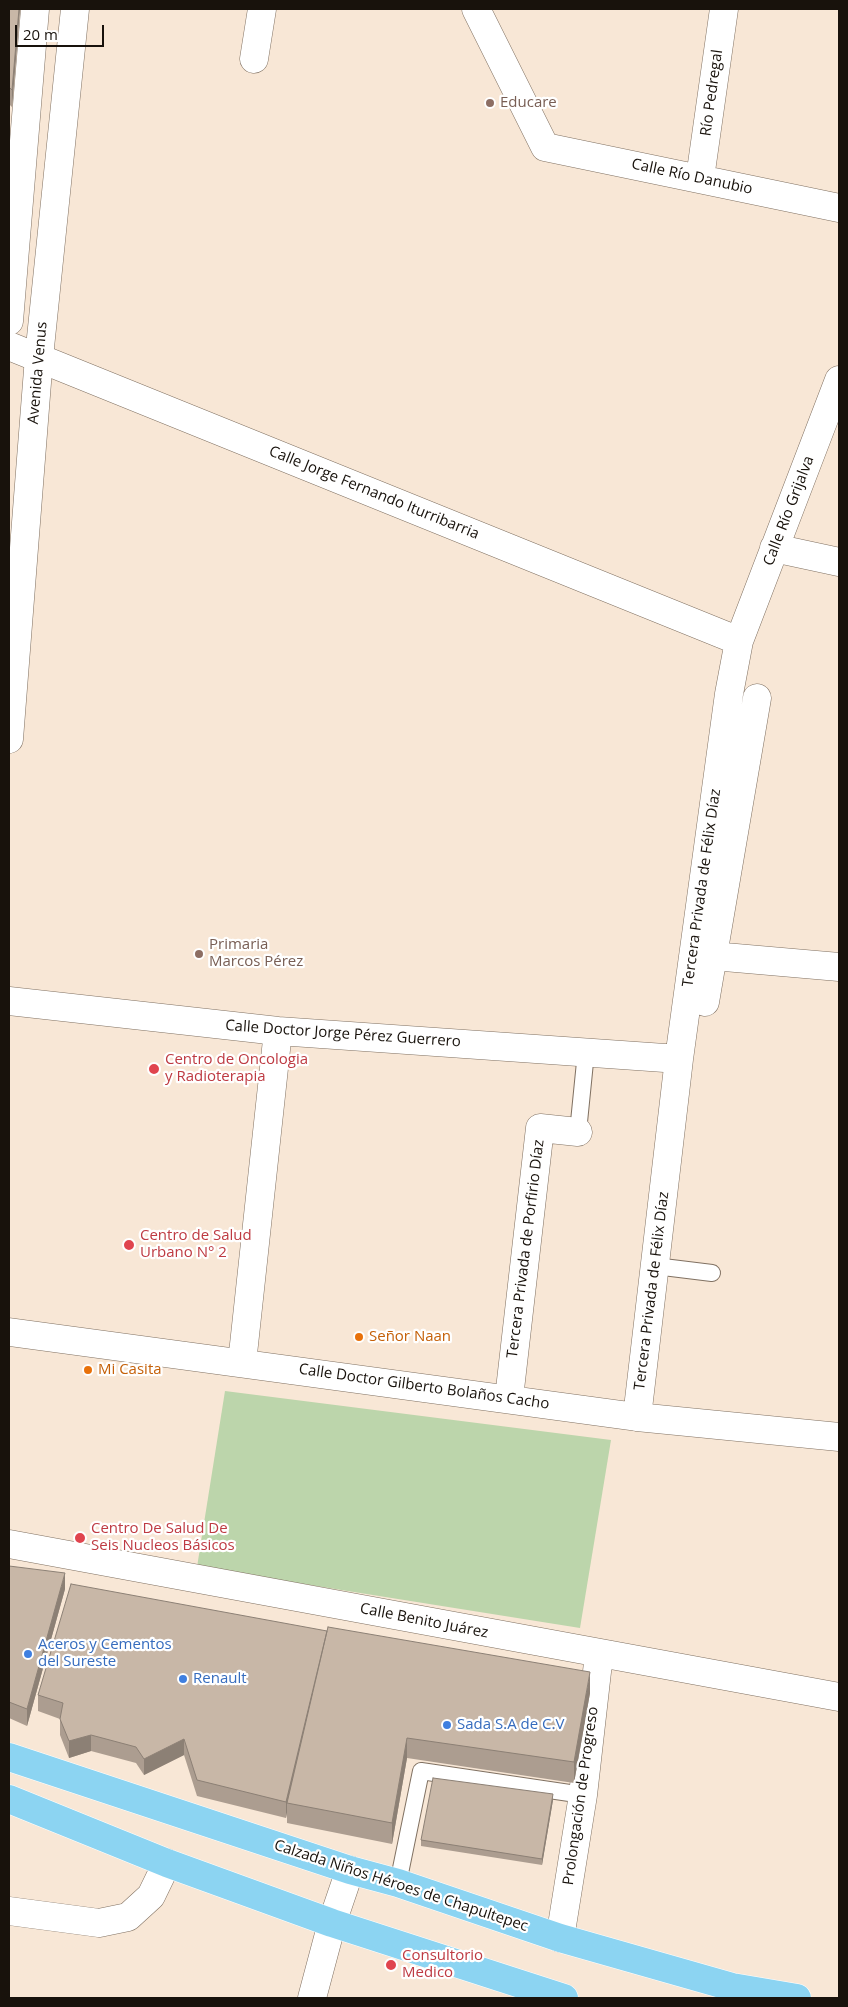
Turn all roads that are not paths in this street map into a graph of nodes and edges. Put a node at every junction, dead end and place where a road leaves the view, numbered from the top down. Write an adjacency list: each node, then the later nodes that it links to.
1 (35, 9): 7 (street)
2 (75, 9): 12 (street, Avenida Venus)
3 (262, 9): 6 (street)
4 (476, 9): 8 (street, Calle Río Danubio)
5 (724, 9): 8 (street, Río Pedregal)
6 (254, 60)
7 (15, 147): 10 (street)
8 (700, 178): 9 (street, Calle Río Danubio)
9 (839, 208)
10 (9, 321)
11 (9, 346): 12 (street, Calle Jorge Fernando Iturribarria)
12 (38, 357): 16 (street, Calle Jorge Fernando Iturribarria); 18 (street, Avenida Venus)
13 (839, 380): 14 (street, Calle Río Grijalva)
14 (774, 548): 15 (street); 16 (street, Calle Río Grijalva)
15 (839, 562)
16 (739, 641): 24 (street, Tercera Privada de Félix Díaz)
17 (757, 698): 19 (street, Tercera Privada de Félix Díaz)
18 (9, 738)
19 (712, 956): 20 (street); 26 (street, Tercera Privada de Félix Díaz)
20 (839, 967)
21 (9, 1001): 22 (street, Calle Doctor Jorge Pérez Guerrero)
22 (278, 1031): 23 (street, Calle Doctor Jorge Pérez Guerrero); 30 (street)
23 (586, 1052): 24 (street, Calle Doctor Jorge Pérez Guerrero); 25 (lane, Tercera Privada de Porfirio Díaz)
24 (679, 1059): 26 (street, Tercera Privada de Félix Díaz)
25 (578, 1132): 31 (street, Tercera Privada de Porfirio Díaz)
26 (670, 1135): 27 (street, Tercera Privada de Félix Díaz)
27 (655, 1266): 28 (lane); 32 (street, Tercera Privada de Félix Díaz)
28 (712, 1272)
29 (9, 1332): 30 (street, Calle Doctor Gilberto Bolaños Cacho)
30 (242, 1363): 31 (street, Calle Doctor Gilberto Bolaños Cacho)
31 (508, 1398): 32 (street, Calle Doctor Gilberto Bolaños Cacho)
32 (637, 1417): 33 (street, Calle Doctor Gilberto Bolaños Cacho)
33 (839, 1437)
34 (9, 1544): 35 (street, Calle Benito Juárez)
35 (599, 1654): 36 (street, Calle Benito Juárez); 38 (street, Prolongación de Progreso)
36 (839, 1697)
37 (9, 1757): 41 (main road, Calzada Niños Héroes de Chapultepec)
38 (583, 1795): 42 (lane); 45 (street, Prolongación de Progreso)
39 (9, 1799): 40 (main road)
40 (167, 1863): 43 (street); 44 (main road)
41 (350, 1870): 42 (main road, Calzada Niños Héroes de Chapultepec); 44 (street)
42 (398, 1883): 45 (main road, Calzada Niños Héroes de Chapultepec)
43 (9, 1911)
44 (332, 1923): 46 (street); 47 (main road)
45 (560, 1938): 48 (main road, Calzada Niños Héroes de Chapultepec)
46 (312, 1998)
47 (563, 1998)
48 (797, 1998)

